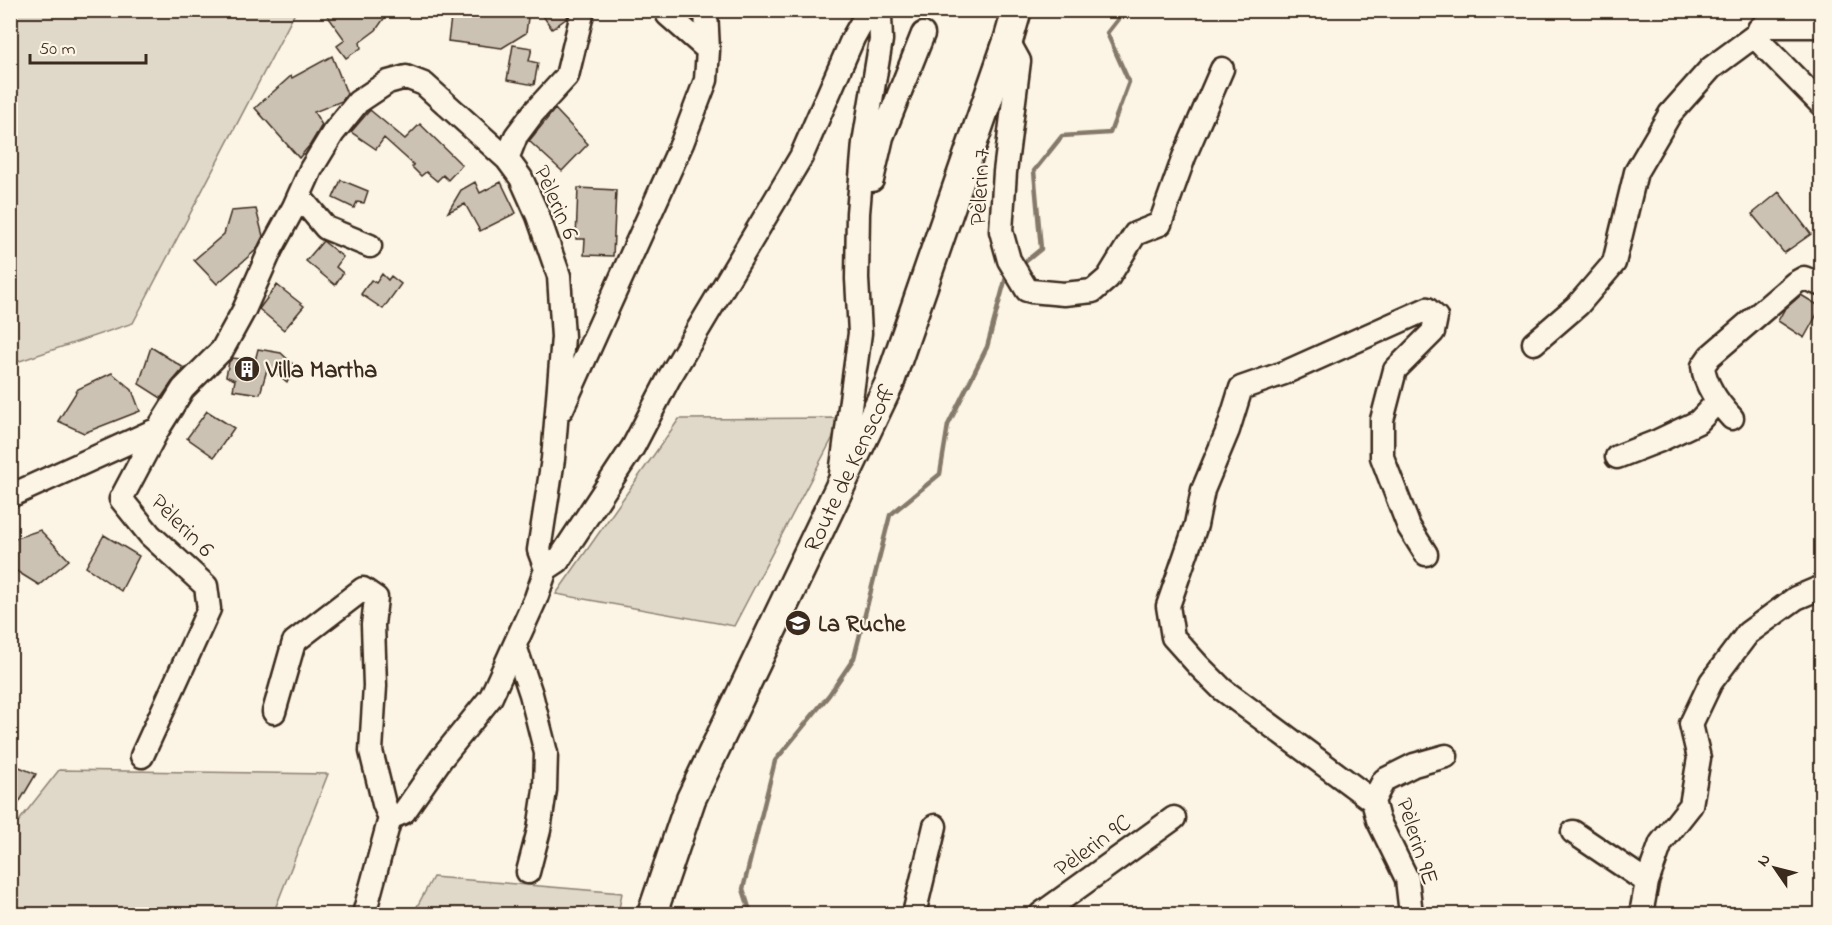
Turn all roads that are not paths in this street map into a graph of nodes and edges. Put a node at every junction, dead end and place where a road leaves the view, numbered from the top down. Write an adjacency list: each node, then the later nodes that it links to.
1 (583, 10): 13 (street)
2 (706, 10): 10 (street)
3 (876, 10): 15 (street); 25 (street)
4 (1017, 10): 9 (main road, Route de Kenscoff)
5 (668, 15): 10 (street)
6 (1821, 26): 8 (street)
7 (923, 34): 15 (street)
8 (1757, 34): 12 (street); 18 (street)
9 (1008, 41): 11 (street, Pèlerin 7); 22 (main road, Route de Kenscoff)
10 (708, 50): 19 (street)
11 (1222, 69)
12 (1821, 105)
13 (507, 159): 14 (street, Pèlerin 6); 19 (street, Pèlerin 6)
14 (299, 196): 16 (street); 20 (street, Pèlerin 6)
15 (858, 213): 22 (street)
16 (370, 246)
17 (1821, 285): 21 (street)
18 (1534, 343)
19 (556, 424): 25 (street, Pèlerin 6)
20 (158, 429): 23 (street); 29 (street, Pèlerin 6)
21 (1617, 457)
22 (838, 490): 39 (main road, Route de Kenscoff)
23 (10, 496)
24 (1426, 554): 31 (street)
25 (546, 569): 27 (street)
26 (1821, 587): 37 (street)
27 (515, 646): 32 (street); 36 (street)
28 (274, 712): 32 (street)
29 (142, 756)
30 (1446, 756): 31 (street, Pèlerin 9E)
31 (1373, 801): 42 (street, Pèlerin 9E)
32 (390, 818): 38 (street)
33 (1174, 819): 41 (street, Pèlerin 9C)
34 (935, 826): 40 (street)
35 (1573, 832): 37 (street)
36 (528, 872)
37 (1647, 882): 43 (street)
38 (364, 915)
39 (652, 915)
40 (914, 915)
41 (1041, 915)
42 (1411, 915)
43 (1641, 915)

